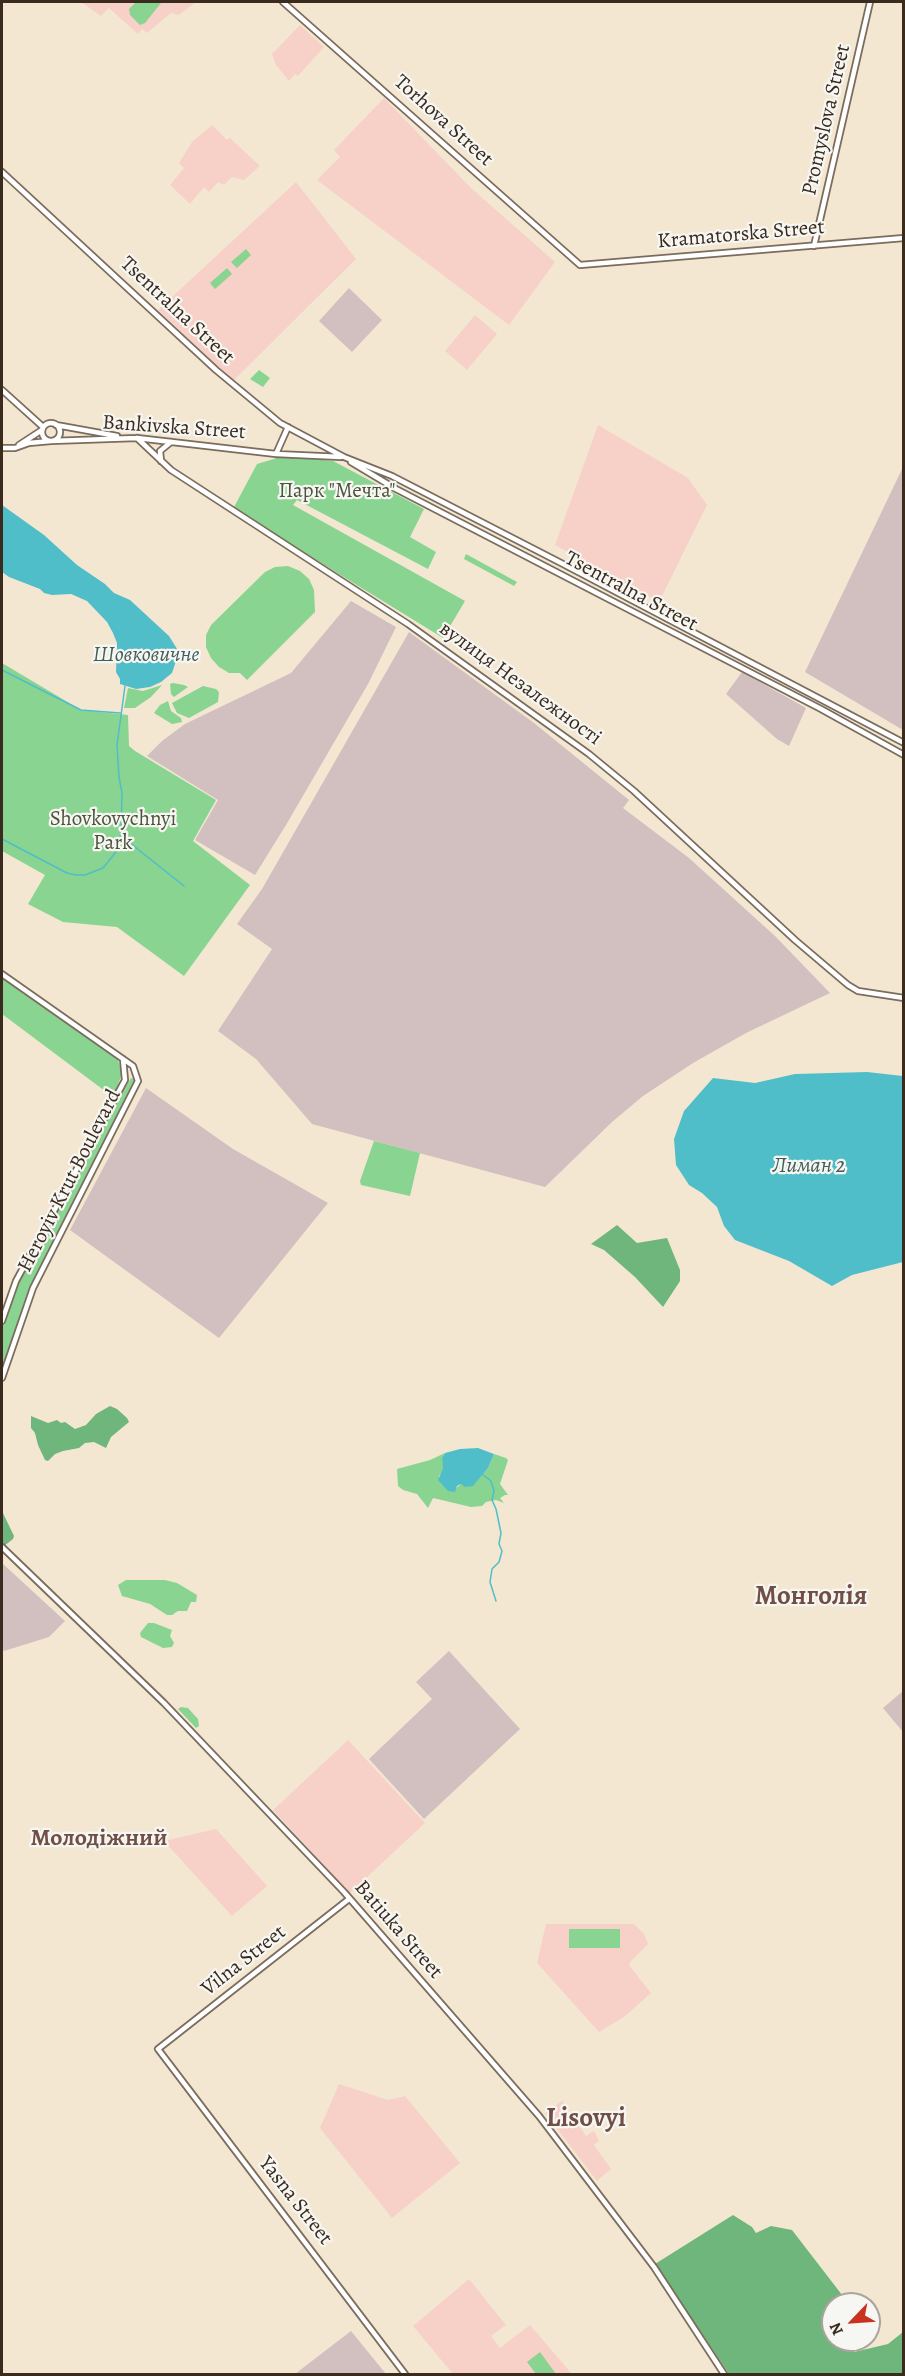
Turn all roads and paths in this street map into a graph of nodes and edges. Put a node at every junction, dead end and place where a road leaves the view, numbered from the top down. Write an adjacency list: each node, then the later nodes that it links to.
1 (283, 2): 6 (street, Torhova Street)
2 (870, 2): 5 (street, Promyslova Street)
3 (2, 172): 9 (street, Tsentralna Street)
4 (903, 238): 5 (street, Kramatorska Street)
5 (814, 246): 6 (street, Kramatorska Street)
6 (580, 265)
7 (2, 390): 10 (street)
8 (56, 425): 10 (street); 11 (street); 13 (street)
9 (288, 427): 18 (street); 20 (street, Tsentralna Street)
10 (43, 428): 13 (street); 16 (street)
11 (137, 438): 12 (street, Bankivska Street); 13 (street, Bankivska Street); 19 (street, вулиця Незалежності)
12 (156, 440): 14 (street, Bankivska Street); 17 (street); 19 (street)
13 (51, 441): 16 (street, Bankivska Street)
14 (172, 441): 17 (street); 18 (street, Bankivska Street)
15 (2, 448): 16 (street, Bankivska Street)
16 (15, 448)
17 (161, 449): 21 (street)
18 (276, 454): 20 (street, Bankivska Street)
19 (155, 456): 21 (street, вулиця Незалежності)
20 (344, 457): 22 (street, Tsentralna Street); 23 (street, Tsentralna Street)
21 (160, 461): 25 (street, вулиця Незалежності)
22 (903, 743)
23 (903, 755)
24 (2, 974): 26 (street)
25 (903, 998)
26 (123, 1059): 27 (street, Heroyiv Krut Boulevard); 28 (street, Heroyiv Krut Boulevard)
27 (2, 1321)
28 (2, 1378)
29 (2, 1547): 30 (street, Batiuka Street)
30 (349, 1899): 31 (street, Vilna Street); 33 (street, Batiuka Street)
31 (158, 2049): 32 (street, Yasna Street)
32 (405, 2374)
33 (724, 2374)

